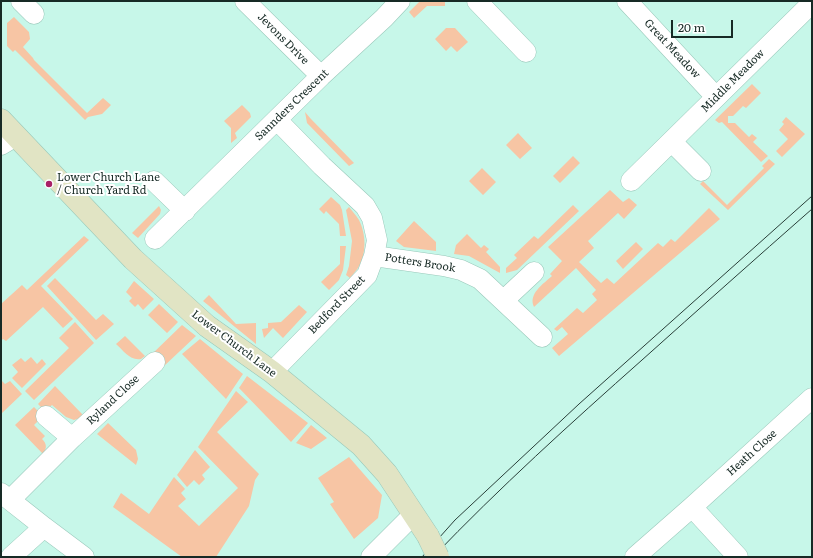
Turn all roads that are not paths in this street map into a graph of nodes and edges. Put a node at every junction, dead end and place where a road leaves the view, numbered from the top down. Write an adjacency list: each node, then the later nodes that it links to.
1 (245, 1): 7 (street, Jevons Drive)
2 (400, 1): 7 (street, Sannders Crescent)
3 (477, 1): 6 (street)
4 (627, 1): 8 (street, Great Meadow)
5 (812, 3): 8 (street, Middle Meadow)
6 (526, 52)
7 (321, 76): 10 (street, Sannders Crescent)
8 (716, 97): 12 (street, Middle Meadow)
9 (1, 120): 11 (main road, Lower Church Lane)
10 (277, 120): 16 (street, Sannders Crescent); 18 (street, Bedford Street)
11 (9, 141): 23 (main road, Lower Church Lane)
12 (672, 142): 13 (street); 15 (street, Middle Meadow)
13 (701, 171)
14 (154, 181): 16 (street)
15 (631, 181)
16 (185, 211): 17 (street, Sannders Crescent)
17 (155, 239)
18 (374, 256): 20 (street, Potters Brook); 23 (street, Bedford Street)
19 (534, 272): 20 (street)
20 (504, 300): 21 (street, Potters Brook)
21 (542, 337)
22 (155, 362): 26 (street, Ryland Close)
23 (272, 372): 29 (main road, Lower Church Lane)
24 (812, 398): 28 (street, Heath Close)
25 (46, 416): 26 (street)
26 (72, 438): 27 (street, Ryland Close)
27 (6, 496): 30 (street)
28 (692, 507): 35 (street, Heath Close); 36 (street)
29 (413, 515): 33 (street); 34 (main road, Lower Church Lane, bridge)
30 (44, 527): 31 (street); 32 (street)
31 (11, 557)
32 (84, 557)
33 (371, 557)
34 (438, 557)
35 (635, 557)
36 (738, 557)

